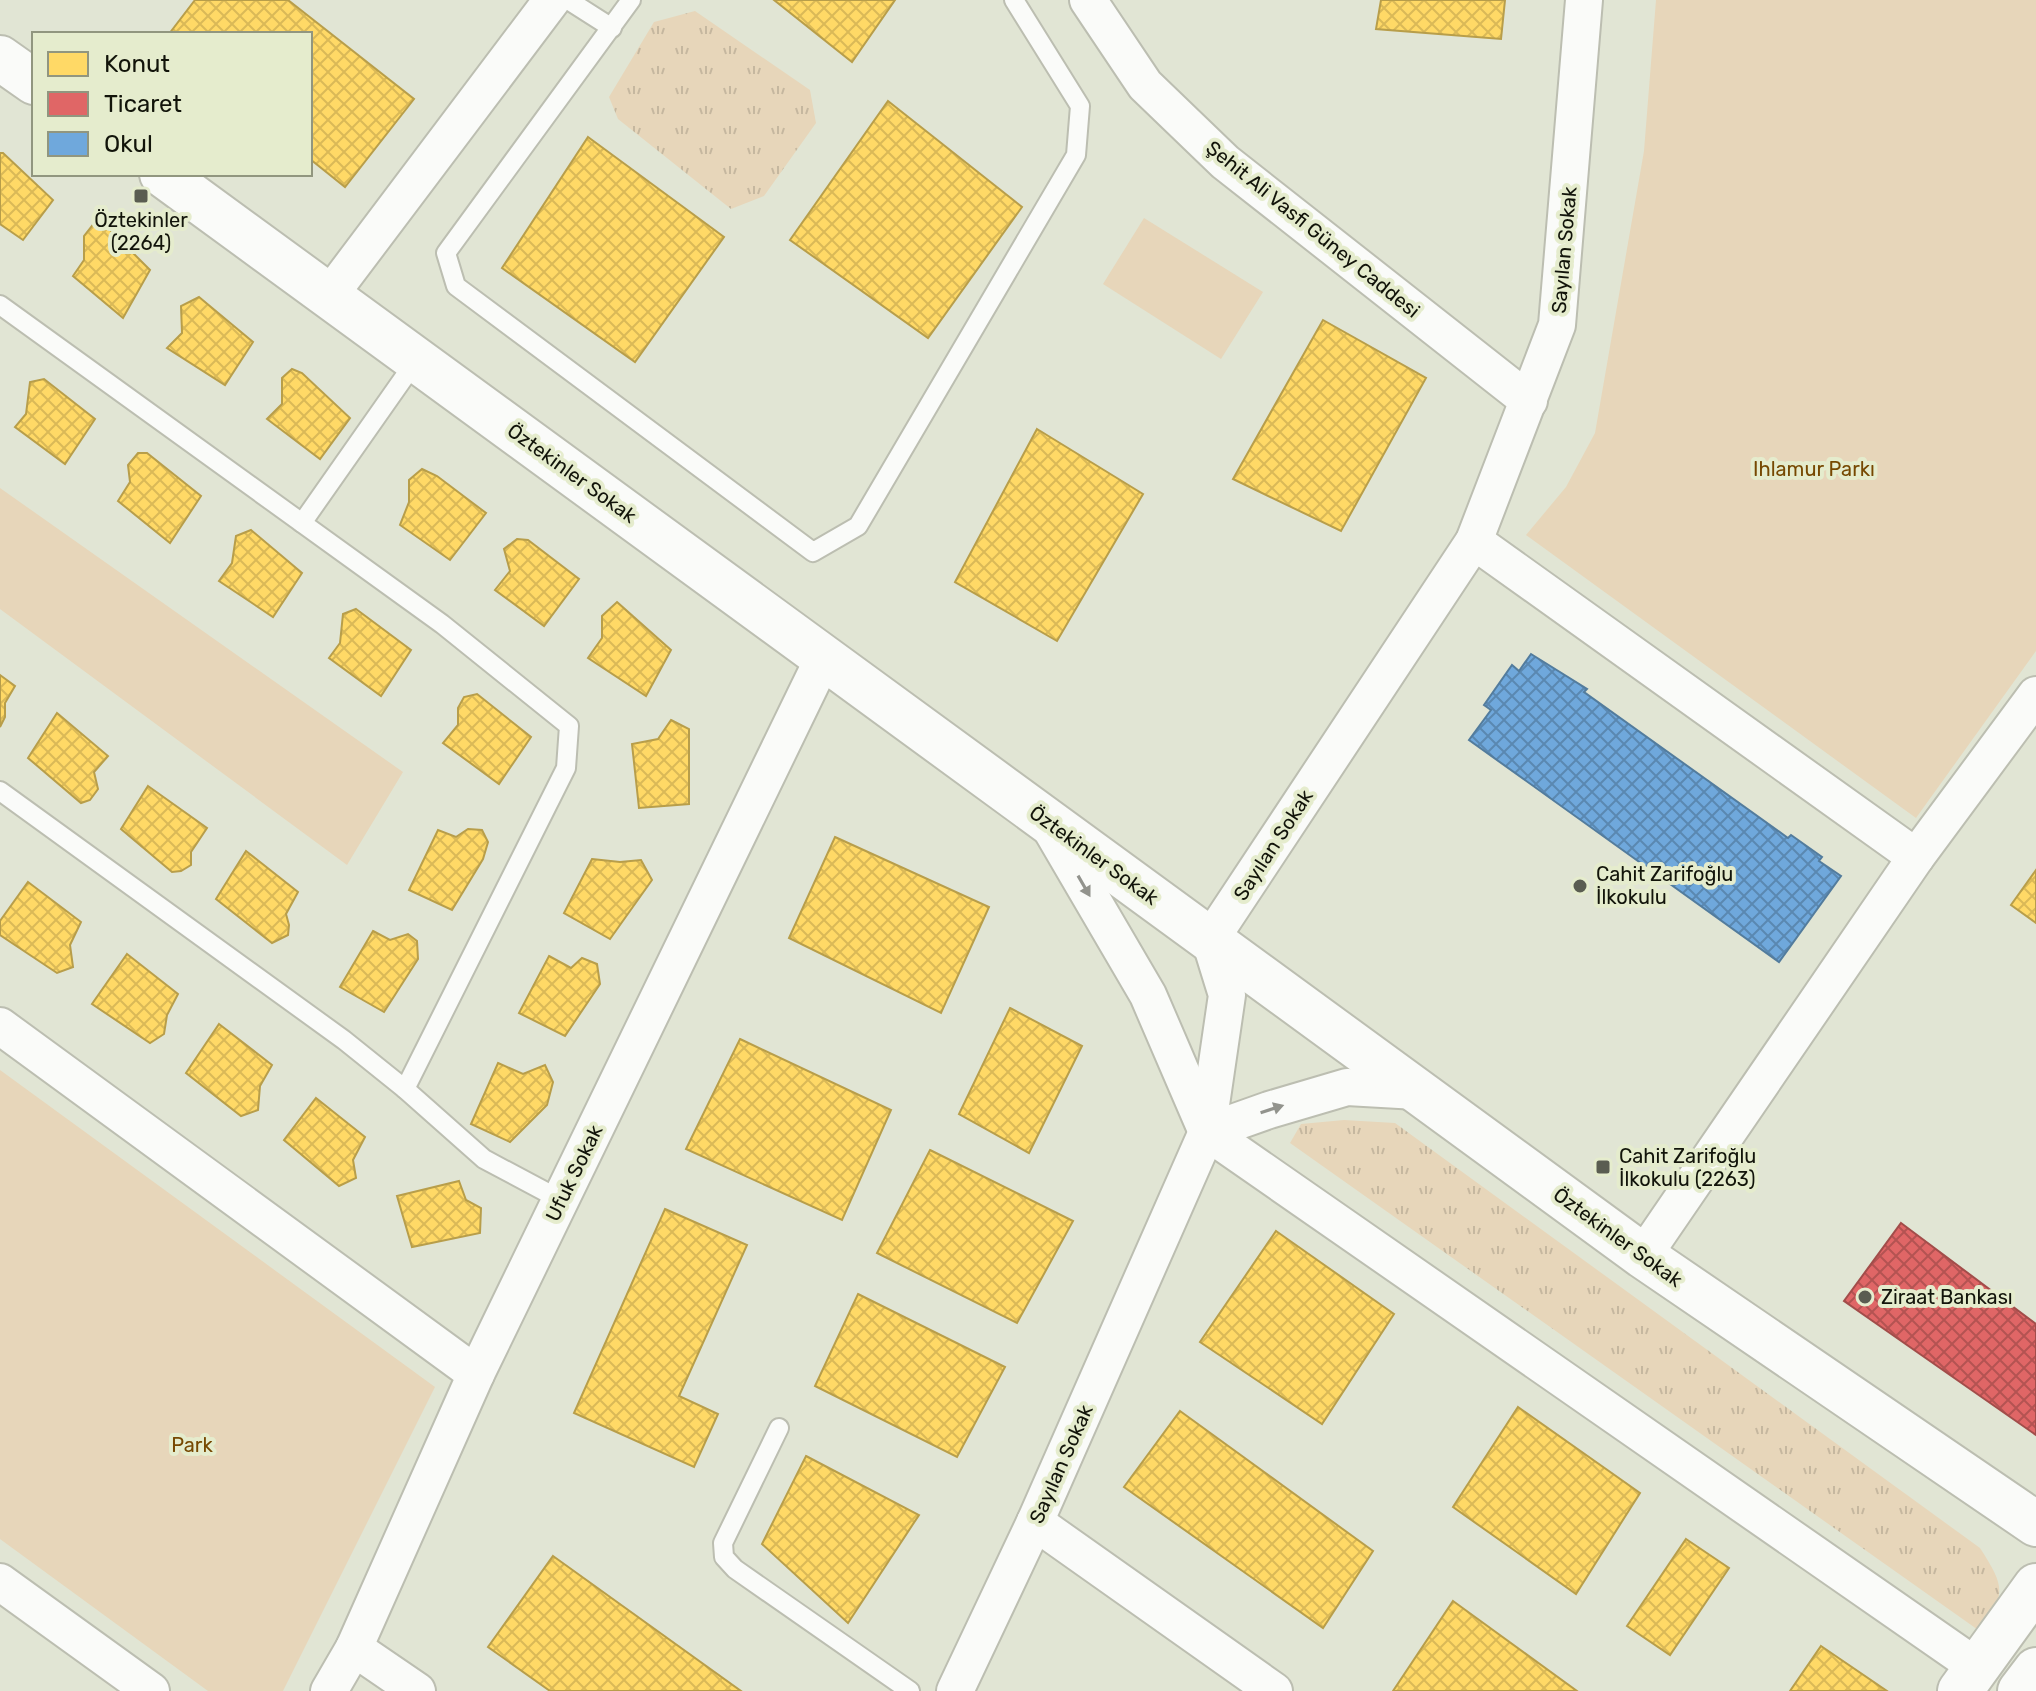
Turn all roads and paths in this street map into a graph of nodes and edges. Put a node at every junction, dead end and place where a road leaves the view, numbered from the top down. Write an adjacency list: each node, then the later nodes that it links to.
1 (552, 0): 11 (street)
2 (568, 0): 7 (lane)
3 (631, 0): 7 (lane)
4 (1014, 0): 7 (lane)
5 (1088, 0): 14 (street, Şehit Ali Vasfi Güney Caddesi)
6 (1584, 0): 14 (street, Sayılan Sokak)
7 (612, 28)
8 (0, 58): 9 (street)
9 (32, 81)
10 (165, 176): 11 (street, Öztekinler Sokak)
11 (329, 296): 13 (street, Öztekinler Sokak)
12 (0, 305): 15 (lane)
13 (417, 359): 15 (lane); 17 (street, Öztekinler Sokak)
14 (1529, 401): 16 (street, Sayılan Sokak)
15 (302, 523): 24 (lane)
16 (1474, 541): 21 (street); 22 (street, Sayılan Sokak)
17 (824, 657): 20 (street, Öztekinler Sokak); 27 (street, Ufuk Sokak)
18 (2036, 695): 21 (street)
19 (0, 791): 24 (lane)
20 (1045, 819): 22 (street, Öztekinler Sokak); 26 (street, one-way to 26)
21 (1916, 857): 28 (street)
22 (1210, 940): 25 (street, Öztekinler Sokak); 26 (street, Sayılan Sokak)
23 (0, 1026): 29 (street)
24 (405, 1089): 27 (lane)
25 (1417, 1091): 26 (street, one-way to 25); 28 (street, Öztekinler Sokak)
26 (1207, 1132): 31 (street, Sayılan Sokak); 37 (street)
27 (561, 1200): 29 (street, Ufuk Sokak)
28 (1643, 1256): 32 (street, Öztekinler Sokak)
29 (476, 1374): 35 (street, Ufuk Sokak)
30 (779, 1428): 41 (lane)
31 (1035, 1522): 42 (street, Sayılan Sokak); 43 (street)
32 (2036, 1524)
33 (0, 1582): 38 (street)
34 (2036, 1586): 37 (street)
35 (354, 1648): 39 (street, Ufuk Sokak); 40 (street)
36 (2036, 1670): 44 (street)
37 (1969, 1679)
38 (151, 1691)
39 (329, 1691)
40 (417, 1691)
41 (910, 1691)
42 (955, 1691)
43 (1274, 1691)
44 (2020, 1691)

